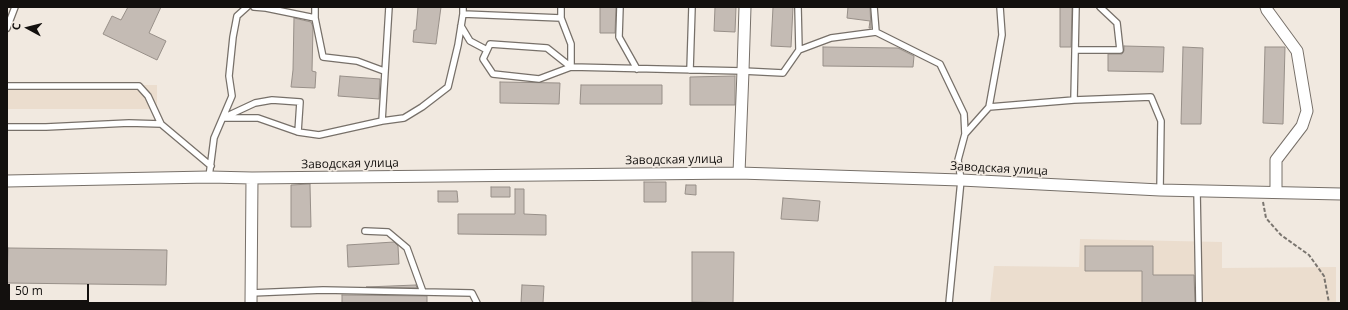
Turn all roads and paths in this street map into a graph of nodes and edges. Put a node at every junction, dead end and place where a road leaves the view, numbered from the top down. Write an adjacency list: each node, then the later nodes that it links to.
1 (15, 7): 21 (lane)
2 (247, 7): 34 (lane)
3 (254, 7): 18 (lane)
4 (315, 7): 18 (lane)
5 (389, 7): 29 (lane)
6 (463, 7): 17 (lane)
7 (561, 7): 19 (lane)
8 (620, 7): 27 (lane)
9 (692, 7): 28 (lane)
10 (744, 7): 30 (street)
11 (798, 7): 24 (lane)
12 (874, 7): 22 (lane)
13 (1000, 7): 33 (lane)
14 (1076, 7): 25 (lane)
15 (1100, 7): 25 (lane)
16 (1266, 7): 49 (street)
17 (463, 14): 19 (lane); 20 (lane)
18 (315, 18): 29 (lane)
19 (561, 18): 26 (lane)
20 (461, 26): 23 (lane); 35 (lane)
21 (7, 28)
22 (876, 32): 24 (lane); 39 (lane)
23 (487, 50): 26 (lane); 26 (lane)
24 (799, 50): 30 (lane)
25 (1075, 50): 32 (lane)
26 (571, 67): 27 (lane)
27 (637, 69): 28 (lane)
28 (690, 70): 30 (lane)
29 (384, 71): 35 (lane)
30 (743, 71): 41 (street)
31 (7, 86): 36 (lane)
32 (1074, 100): 33 (lane); 46 (lane)
33 (989, 107): 39 (lane)
34 (223, 118): 38 (lane); 38 (lane); 40 (lane)
35 (382, 121): 38 (lane)
36 (161, 124): 37 (lane); 40 (lane)
37 (7, 127)
38 (298, 132)
39 (965, 134): 44 (lane)
40 (211, 166): 42 (lane)
41 (739, 173): 43 (street, Заводская улица); 44 (street, Заводская улица)
42 (209, 177): 43 (street, Заводская улица); 45 (street, Заводская улица)
43 (252, 178): 53 (street)
44 (961, 180): 46 (street, Заводская улица); 55 (lane)
45 (7, 181)
46 (1160, 190): 47 (street, Заводская улица)
47 (1197, 191): 48 (street, Заводская улица); 56 (lane)
48 (1263, 192): 49 (street, Заводская улица); 57 (path)
49 (1276, 192): 50 (street, Заводская улица)
50 (1341, 194)
51 (365, 232): 52 (lane)
52 (423, 292): 53 (lane); 54 (lane)
53 (251, 298)
54 (477, 303)
55 (949, 303)
56 (1199, 303)
57 (1329, 303)

